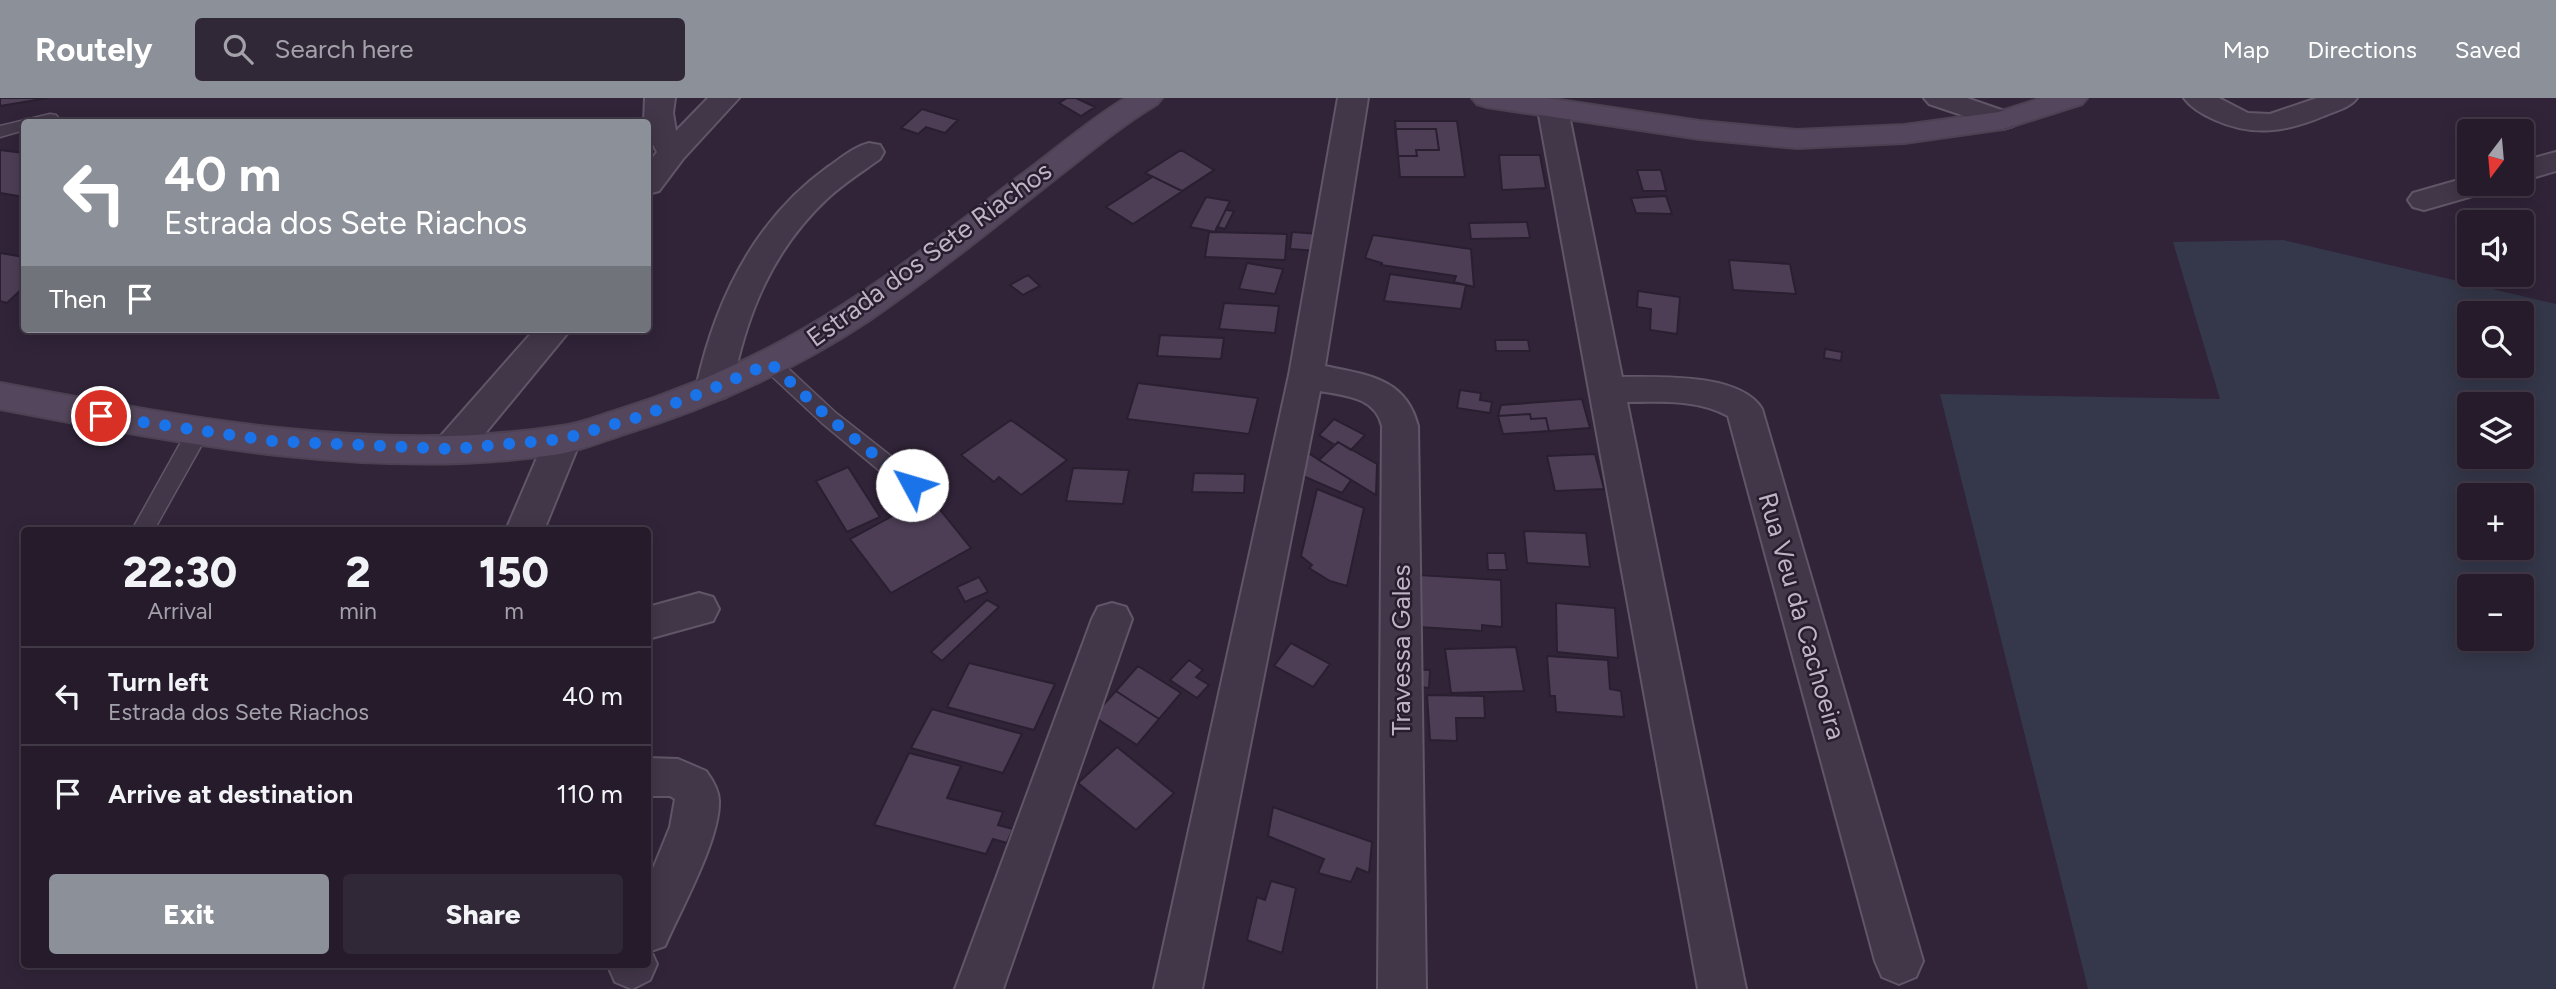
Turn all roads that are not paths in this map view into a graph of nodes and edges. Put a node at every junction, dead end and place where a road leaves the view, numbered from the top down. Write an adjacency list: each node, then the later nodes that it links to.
1 (660, 98): 14 (street)
2 (724, 98): 14 (street)
3 (1147, 98): 22 (street, Estrada dos Sete Riachos)
4 (1353, 98): 23 (street)
5 (1487, 98): 10 (street)
6 (1938, 98): 11 (street)
7 (2072, 98): 11 (street)
8 (2199, 98): 9 (street)
9 (2342, 98)
10 (1553, 110): 11 (street); 25 (street)
11 (2003, 120)
12 (21, 126): 13 (lane)
13 (0, 132)
14 (672, 152): 18 (street)
15 (869, 152): 24 (street)
16 (2556, 161): 17 (street)
17 (2534, 167)
18 (651, 180)
19 (2457, 190): 20 (street)
20 (2424, 200)
21 (551, 333): 29 (street)
22 (770, 363): 24 (street, Estrada dos Sete Riachos); 30 (lane)
23 (1306, 376): 40 (street); 41 (street, Travessa Gales)
24 (714, 388): 28 (street, Estrada dos Sete Riachos)
25 (1606, 389): 38 (street, Rua Veu da Cachoeira); 42 (street)
26 (0, 396): 27 (street, Estrada dos Sete Riachos)
27 (200, 430): 29 (street, Estrada dos Sete Riachos); 31 (lane)
28 (563, 439): 29 (street, Estrada dos Sete Riachos); 32 (street)
29 (452, 449)
30 (912, 485)
31 (145, 527)
32 (525, 527)
33 (699, 609): 35 (street)
34 (1112, 619): 39 (street)
35 (651, 622)
36 (651, 777): 37 (street)
37 (651, 923)
38 (1899, 961)
39 (979, 989)
40 (1178, 989)
41 (1402, 989)
42 (1722, 989)

